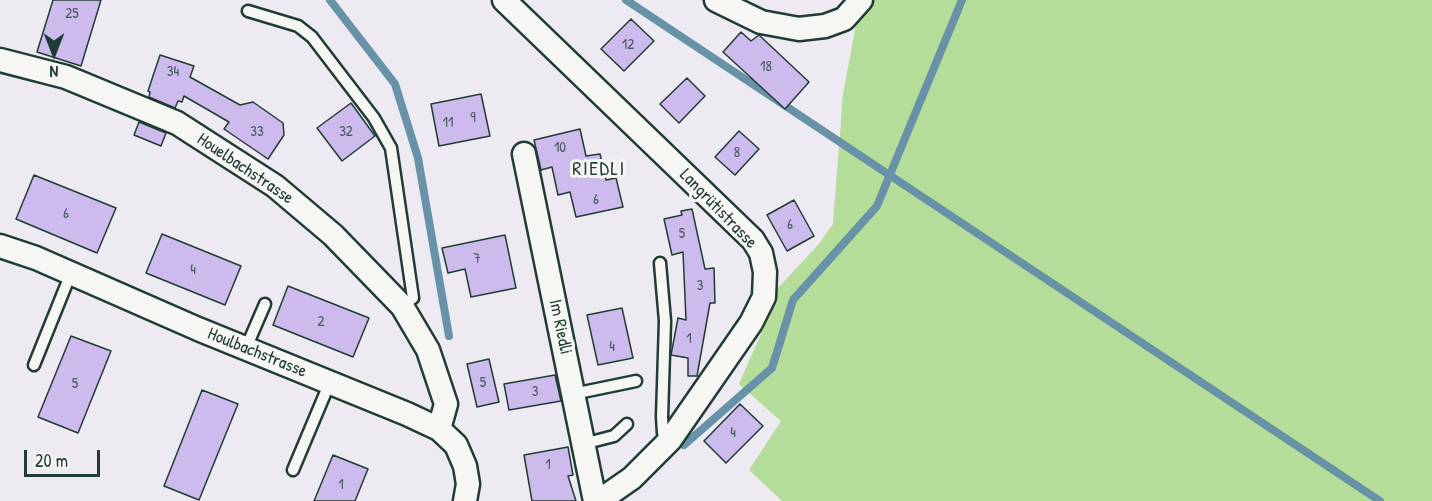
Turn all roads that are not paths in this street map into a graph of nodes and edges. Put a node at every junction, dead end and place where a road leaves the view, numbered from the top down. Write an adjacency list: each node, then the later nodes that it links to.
1 (504, 0): 19 (street, Langrütistrasse)
2 (716, 0): 3 (street)
3 (861, 0)
4 (248, 11): 11 (lane)
5 (0, 60): 11 (street, Houelbachstrasse)
6 (524, 154): 16 (street, Im Riedli)
7 (0, 246): 9 (street, Houlbachstrasse)
8 (660, 264): 19 (lane)
9 (71, 273): 12 (street, Houlbachstrasse); 13 (lane)
10 (265, 304): 12 (lane)
11 (402, 306): 18 (street, Houelbachstrasse)
12 (246, 348): 15 (street, Houlbachstrasse)
13 (34, 365)
14 (636, 381): 16 (lane)
15 (330, 382): 18 (street, Houlbachstrasse); 21 (lane)
16 (573, 394): 20 (street, Im Riedli)
17 (627, 424): 20 (lane)
18 (439, 429): 22 (street, Houlbachstrasse)
19 (670, 440): 23 (street, Langrütistrasse)
20 (583, 444): 23 (street, Im Riedli)
21 (293, 470)
22 (465, 501)
23 (597, 501)

